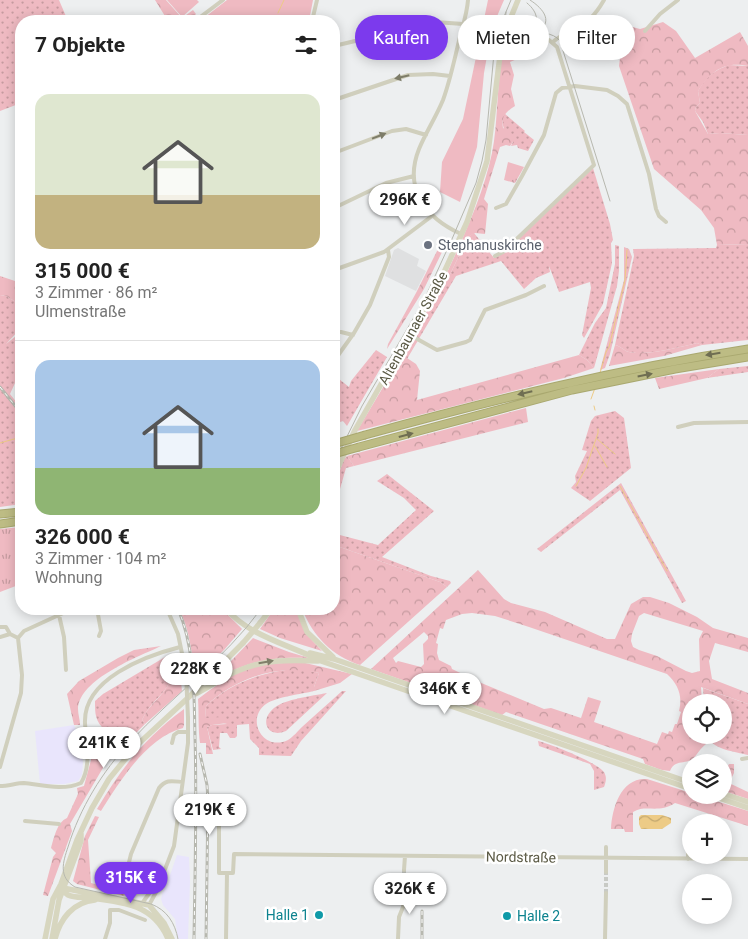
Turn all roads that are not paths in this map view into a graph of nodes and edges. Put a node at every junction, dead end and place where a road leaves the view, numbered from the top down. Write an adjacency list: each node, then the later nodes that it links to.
1 (223, 0): 7 (street)
2 (317, 0): 8 (street)
3 (468, 0): 9 (street)
4 (518, 0): 10 (main road, Altenbaunaer Straße)
5 (604, 0): 14 (street)
6 (678, 0): 12 (street)
7 (204, 15)
8 (313, 15)
9 (465, 15)
10 (512, 15)
11 (458, 24): 16 (street)
12 (645, 31)
13 (549, 41): 14 (street)
14 (553, 42): 19 (street)
15 (458, 44): 18 (street)
16 (340, 45)
17 (499, 60): 28 (main road, Altenbaunaer Straße)
18 (450, 76): 20 (street, one-way to 20); 21 (street)
19 (569, 86): 25 (street); 27 (street); 30 (street)
20 (340, 98)
21 (426, 135): 22 (street, one-way to 21); 23 (street)
22 (340, 151)
23 (414, 176): 24 (street); 26 (street)
24 (340, 205)
25 (496, 208)
26 (432, 216): 28 (street); 29 (street)
27 (666, 222)
28 (462, 235): 35 (main road, Altenbaunaer Straße)
29 (388, 250): 31 (street); 34 (street)
30 (495, 256)
31 (340, 268)
32 (544, 286): 35 (street)
33 (340, 332): 34 (street)
34 (353, 335): 37 (street)
35 (410, 335): 43 (main road, Altenbaunaer Straße)
36 (748, 349): 41 (highway, one-way to 41, bridge)
37 (340, 351)
38 (748, 359): 42 (highway, one-way to 38, bridge)
39 (748, 422): 40 (street)
40 (678, 427)
41 (340, 442)
42 (340, 452)
43 (340, 463)
44 (15, 513): 45 (highway)
45 (0, 514)
46 (15, 522): 47 (highway)
47 (0, 524)
48 (59, 615): 58 (street); 63 (street)
49 (98, 615): 56 (street)
50 (170, 615): 59 (street)
51 (233, 615): 60 (main road)
52 (266, 615): 65 (main road, bridge)
53 (301, 615): 61 (main road)
54 (0, 626): 55 (street)
55 (10, 634): 57 (street); 58 (street)
56 (99, 636)
57 (0, 637)
58 (18, 638): 70 (street)
59 (180, 647): 66 (street, bridge); 73 (street)
60 (306, 653): 61 (main road); 62 (main road)
61 (334, 659): 64 (main road)
62 (321, 661): 64 (main road); 65 (main road, one-way to 62)
63 (66, 670)
64 (376, 677): 71 (main road); 74 (main road)
65 (190, 696): 94 (main road)
66 (188, 732): 67 (street); 72 (street)
67 (172, 743)
68 (748, 758): 69 (street)
69 (742, 759)
70 (0, 767)
71 (682, 780)
72 (182, 782): 83 (street); 93 (street)
73 (0, 786)
74 (682, 786)
75 (732, 797): 76 (main road)
76 (748, 802)
77 (732, 803): 79 (main road)
78 (235, 807): 92 (street)
79 (748, 808)
80 (25, 821): 82 (street)
81 (138, 823): 83 (street)
82 (59, 824)
83 (144, 824): 95 (street)
84 (606, 847): 86 (street)
85 (405, 856): 86 (street, Nordstraße); 90 (street); 92 (street, Nordstraße)
86 (606, 858): 88 (street, Nordstraße); 91 (street)
87 (732, 858): 89 (street, Nordstraße)
88 (682, 859)
89 (748, 859)
90 (404, 870)
91 (606, 872)
92 (227, 873): 107 (street)
93 (162, 877): 99 (street); 100 (street)
94 (62, 886): 98 (main road); 100 (main road); 102 (main road); 103 (main road)
95 (119, 886)
96 (404, 891): 108 (street)
97 (606, 893): 109 (street)
98 (99, 900): 100 (main road); 103 (main road)
99 (149, 905): 100 (main road); 106 (main road)
100 (141, 906): 105 (main road)
101 (145, 920): 104 (street)
102 (45, 939)
103 (54, 939)
104 (105, 939)
105 (168, 939)
106 (172, 939)
107 (226, 939)
108 (398, 939)
109 (605, 939)

